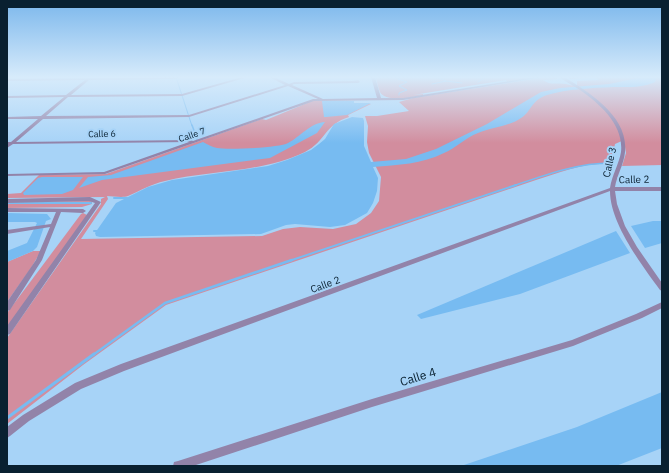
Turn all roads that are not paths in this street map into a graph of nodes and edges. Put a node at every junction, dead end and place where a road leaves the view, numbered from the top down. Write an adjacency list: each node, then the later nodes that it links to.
1 (65, 99): 9 (street)
2 (242, 99): 9 (street)
3 (401, 99): 7 (street, Calle 7)
4 (593, 99): 14 (street, Calle 3)
5 (318, 100): 6 (street, Calle 7); 10 (street, Calle 7)
6 (324, 100): 7 (street, Calle 7)
7 (379, 100)
8 (7, 118): 9 (street)
9 (42, 118): 11 (street)
10 (196, 141): 11 (street, Calle 6); 13 (street, Calle 7)
11 (10, 143): 12 (street)
12 (7, 147)
13 (7, 175)
14 (611, 189): 15 (street, Calle 2); 22 (street, Calle 3); 26 (street, Calle 2)
15 (662, 189)
16 (7, 201): 19 (street)
17 (7, 210): 18 (street)
18 (59, 210): 19 (street); 20 (street)
19 (93, 210): 25 (street)
20 (54, 225): 21 (street); 24 (street)
21 (7, 232)
22 (662, 288)
23 (662, 305): 27 (street, Calle 4)
24 (7, 308)
25 (7, 332)
26 (7, 433)
27 (178, 466)

